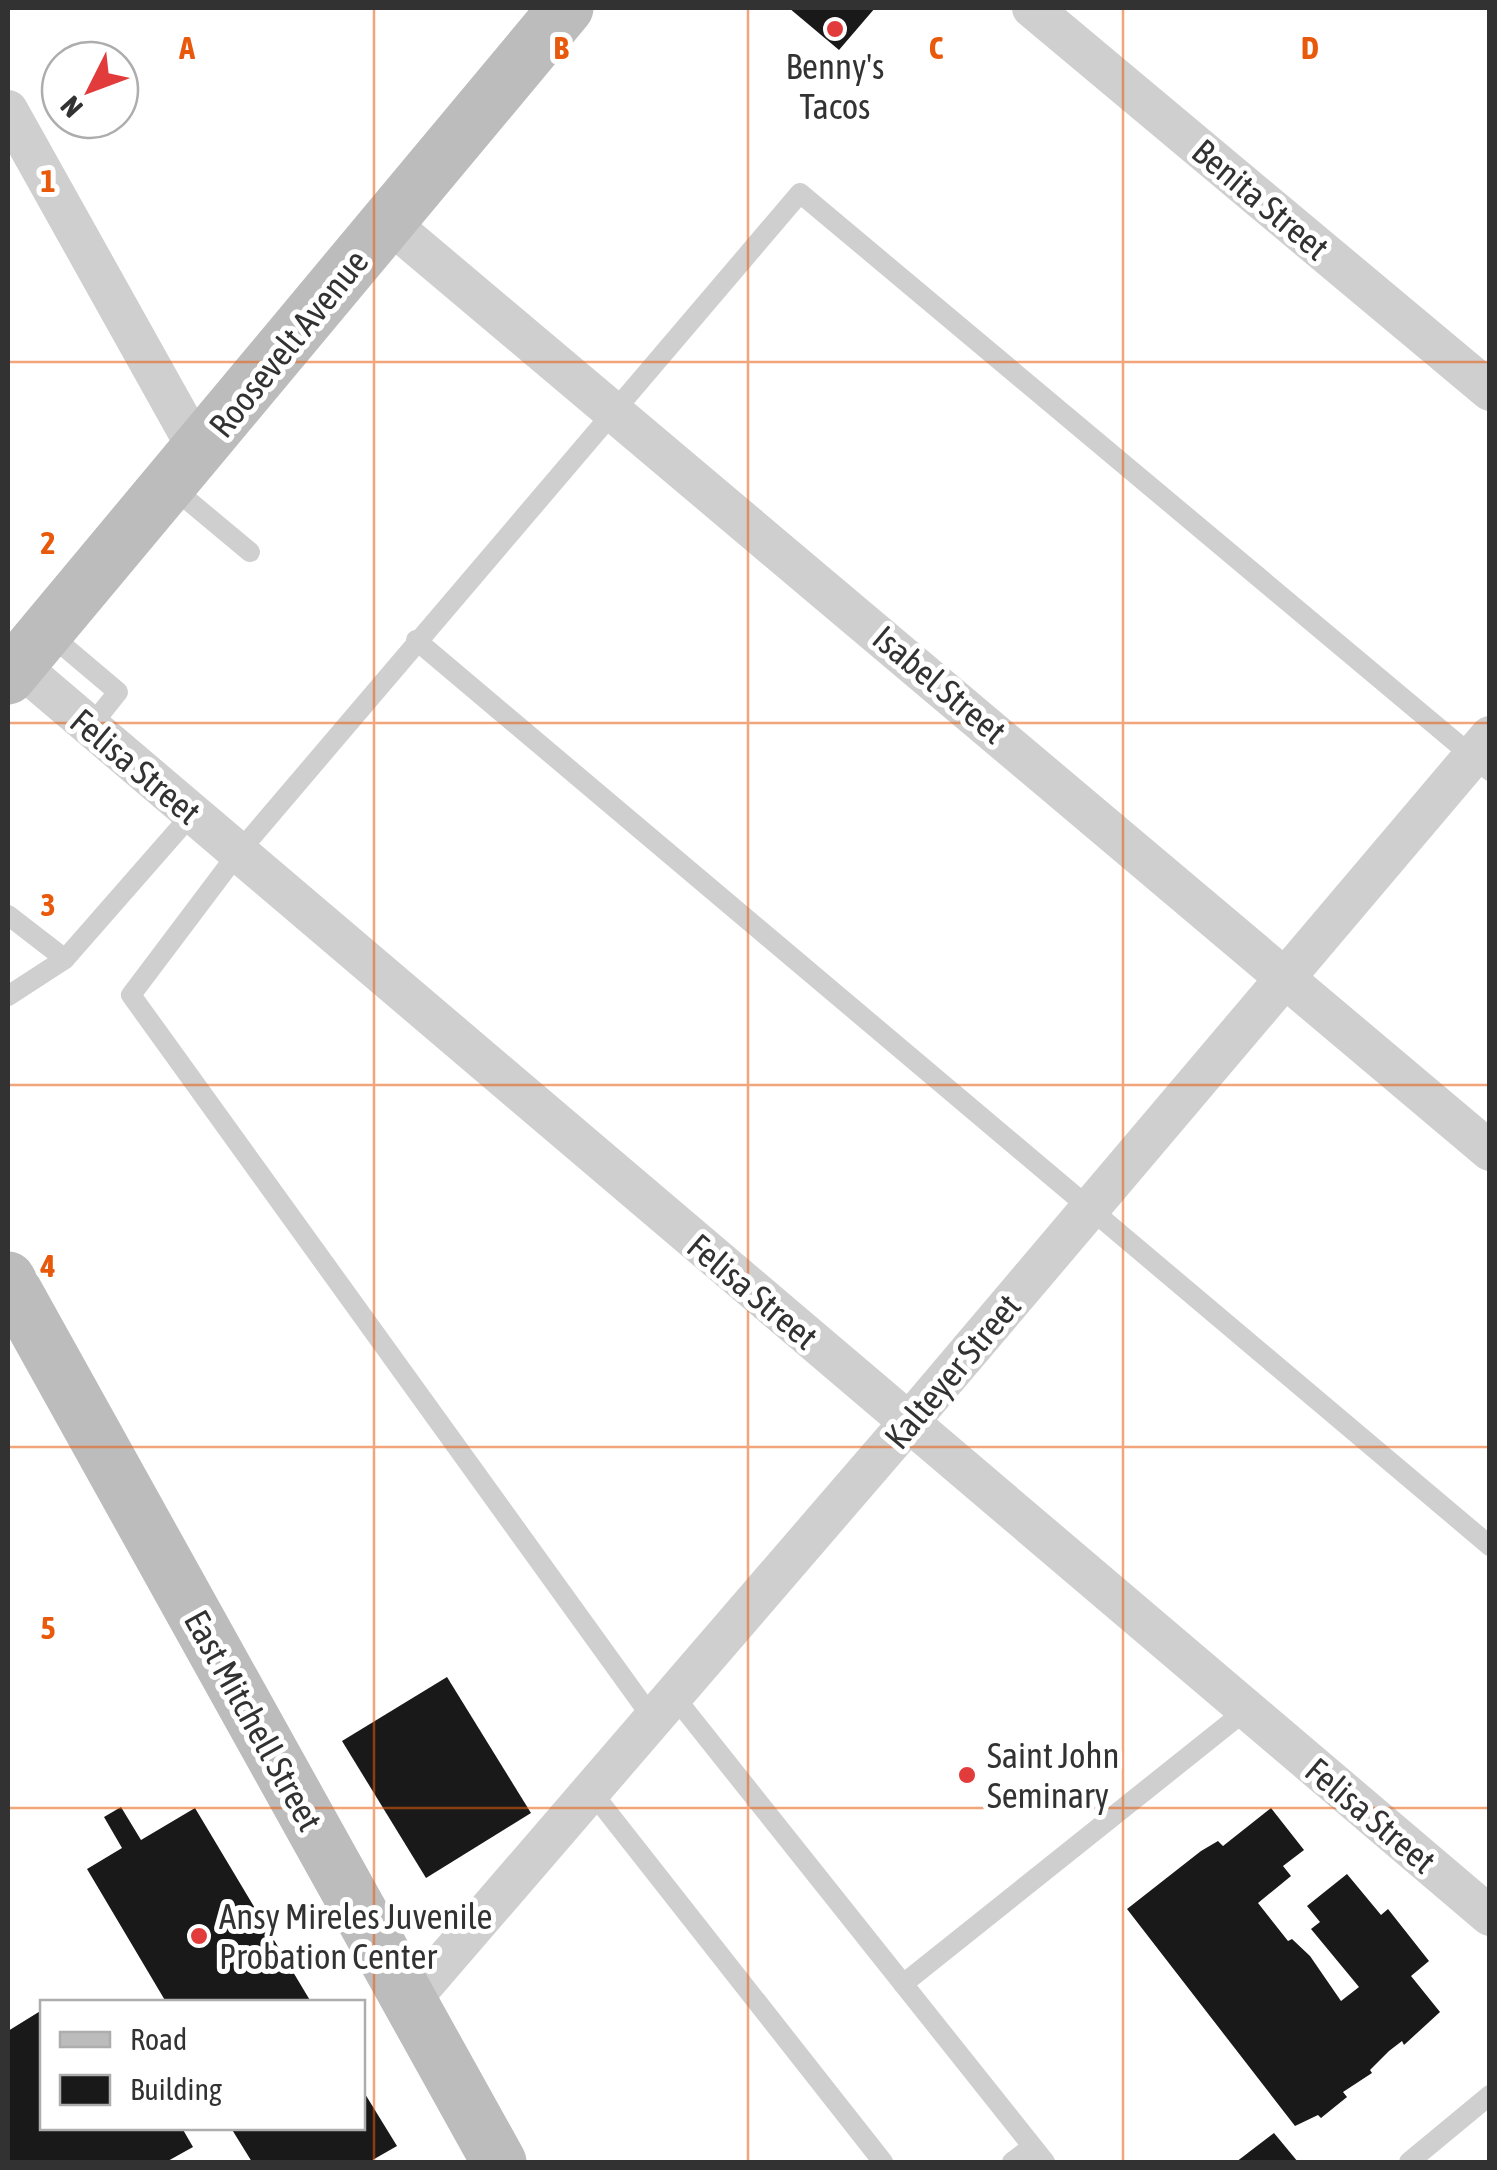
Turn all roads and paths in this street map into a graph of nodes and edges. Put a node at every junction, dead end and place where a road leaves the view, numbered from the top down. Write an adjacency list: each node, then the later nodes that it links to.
1 (566, 8): 4 (street, Roosevelt Avenue)
2 (1032, 8): 5 (street, Benita Street)
3 (8, 110): 7 (street)
4 (388, 222): 6 (street, Isabel Street); 7 (street, Roosevelt Avenue)
5 (1490, 391)
6 (615, 411): 9 (lane); 11 (lane); 16 (street, Isabel Street)
7 (184, 469): 8 (lane); 10 (street, Roosevelt Avenue)
8 (250, 552)
9 (416, 640): 13 (lane); 19 (lane)
10 (24, 658): 12 (street, Felisa Street)
11 (1484, 754): 16 (street, Kalteyer Street)
12 (192, 814): 13 (street, Felisa Street); 15 (lane)
13 (238, 853): 21 (street, Felisa Street); 23 (lane)
14 (8, 915): 15 (lane)
15 (65, 959): 17 (lane)
16 (1287, 976): 18 (street, Isabel Street); 19 (street, Kalteyer Street)
17 (8, 996)
18 (1490, 1151)
19 (1087, 1211): 21 (street, Kalteyer Street); 22 (lane)
20 (8, 1279): 28 (street, East Mitchell Street)
21 (908, 1422): 23 (street, Kalteyer Street); 24 (street, Felisa Street)
22 (1490, 1546)
23 (663, 1707): 25 (street, Kalteyer Street); 27 (lane)
24 (1246, 1711): 26 (street, Felisa Street); 27 (lane)
25 (591, 1791): 28 (street, Kalteyer Street); 32 (lane)
26 (1490, 1916)
27 (903, 1984): 30 (lane)
28 (410, 2002): 31 (street, East Mitchell Street)
29 (1490, 2095): 34 (lane)
30 (1038, 2155): 33 (lane)
31 (499, 2162)
32 (883, 2162)
33 (1012, 2162)
34 (1409, 2162)

